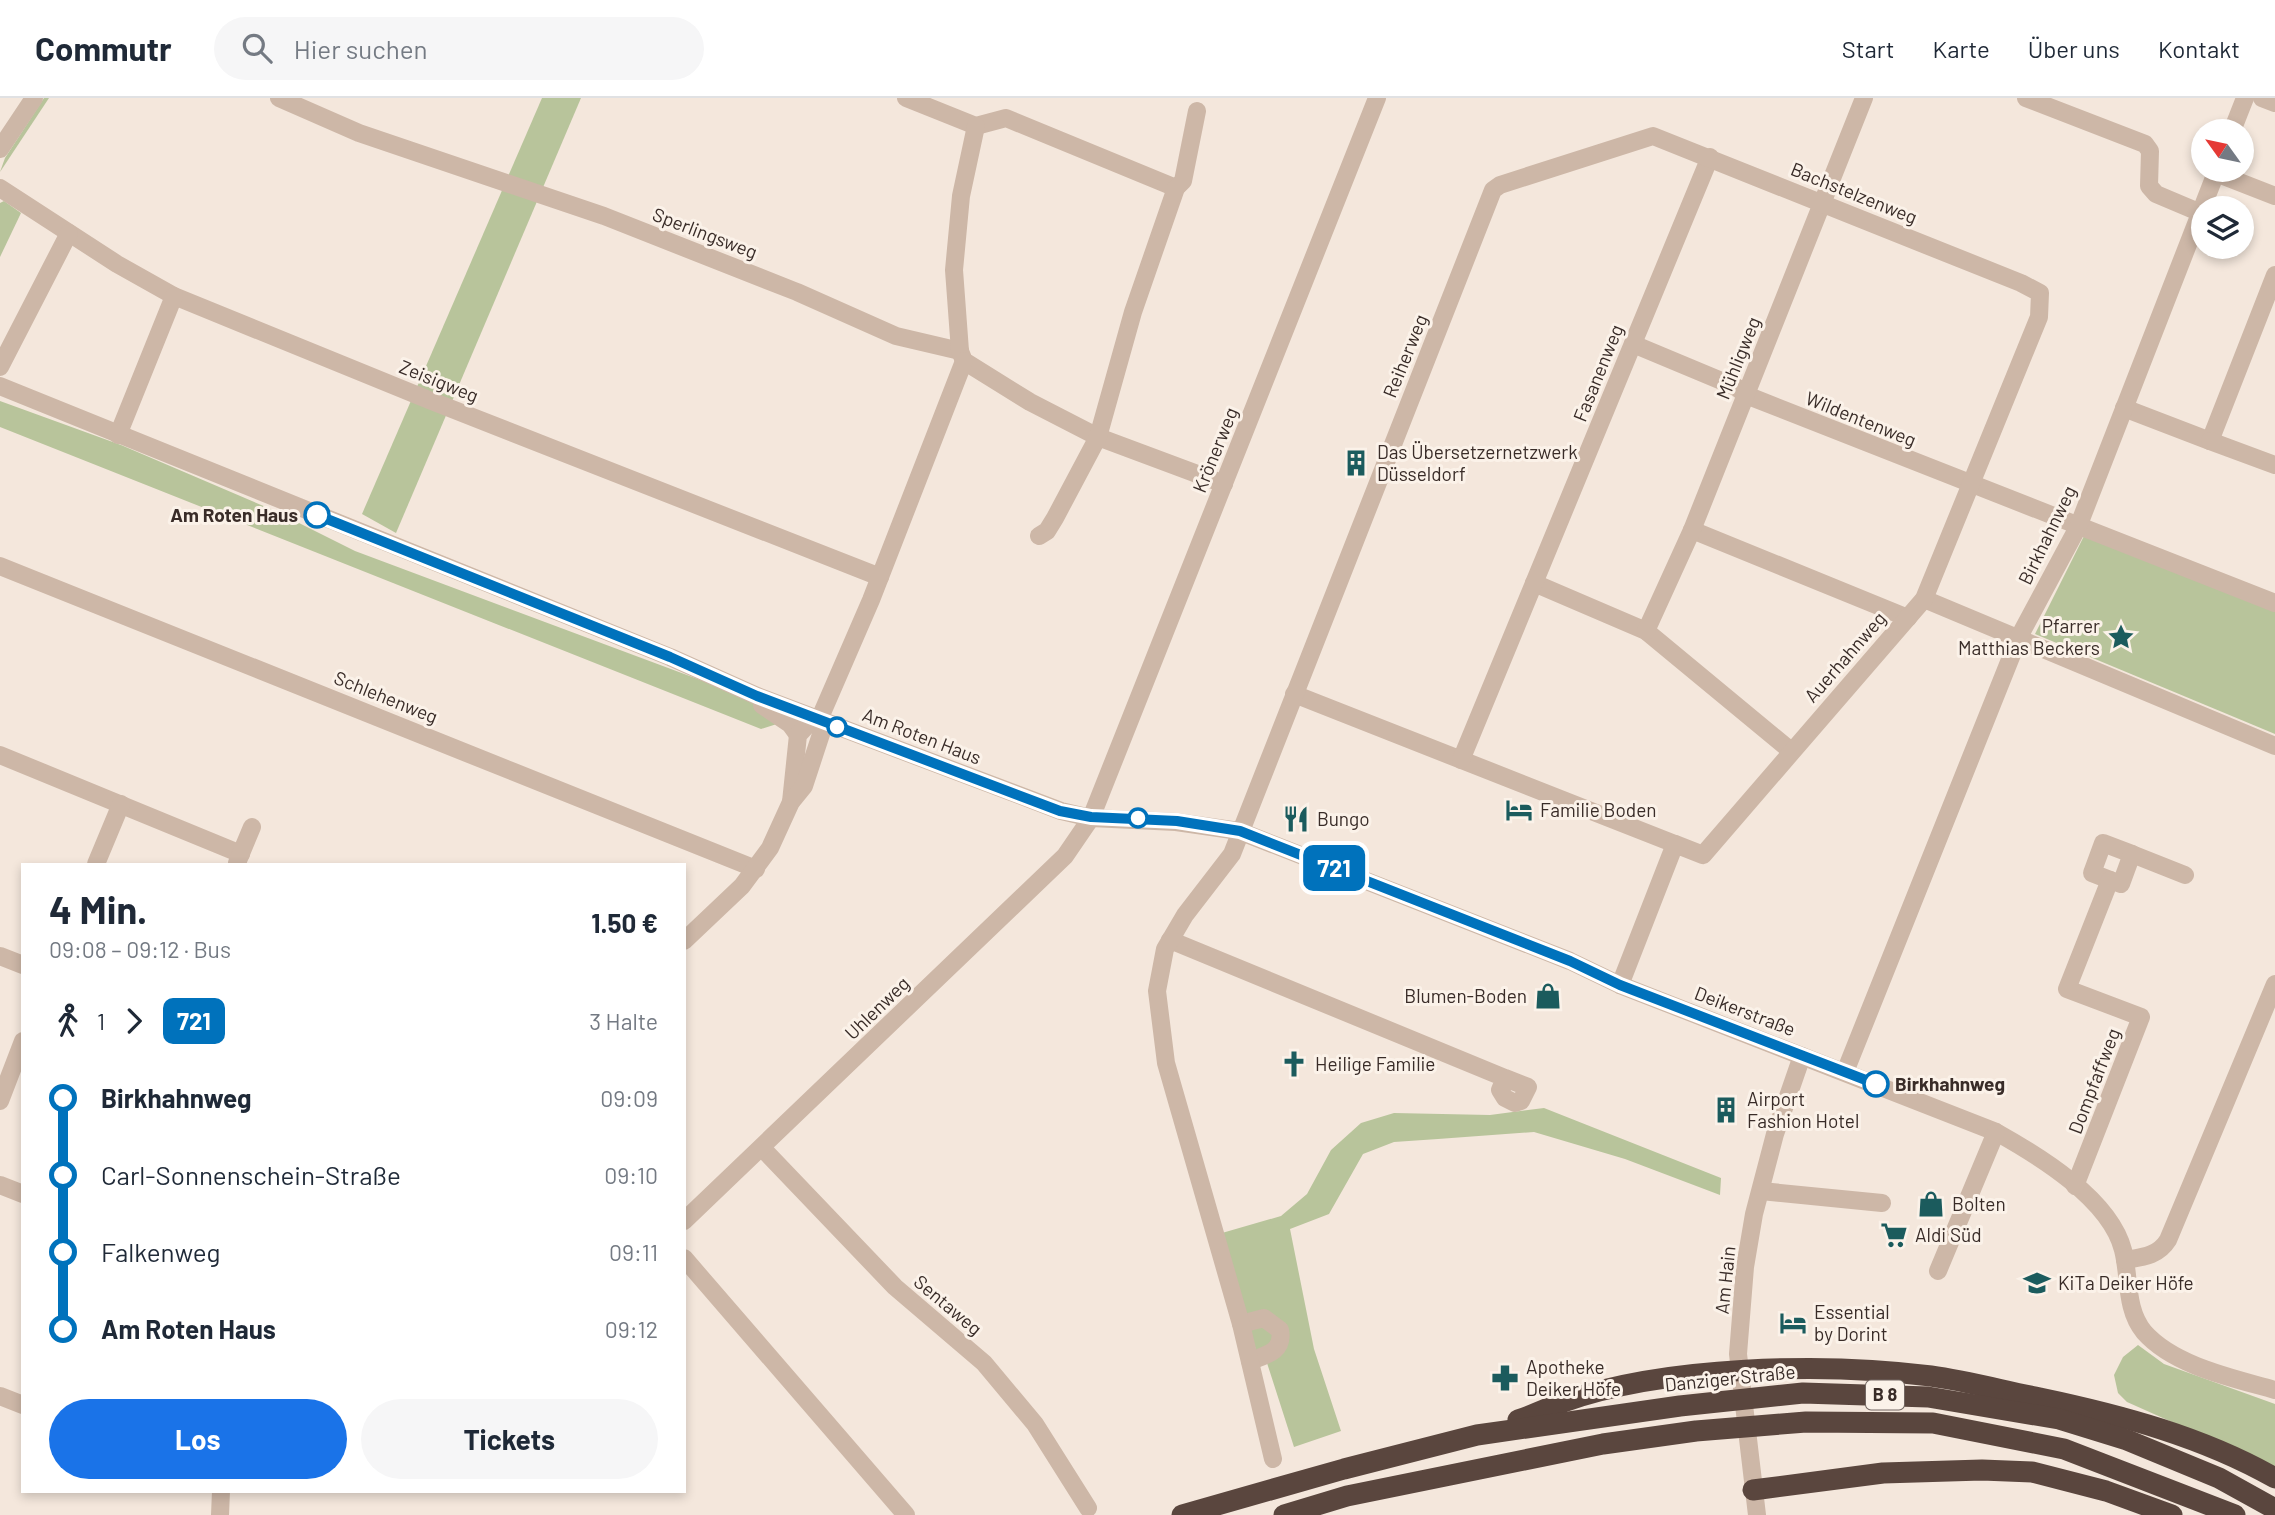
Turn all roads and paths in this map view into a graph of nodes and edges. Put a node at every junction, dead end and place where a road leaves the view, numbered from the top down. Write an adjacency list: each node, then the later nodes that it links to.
1 (34, 98): 14 (street)
2 (279, 98): 28 (street, Sperlingsweg)
3 (906, 98): 12 (street)
4 (1377, 98): 37 (street, Krönerweg)
5 (1864, 98): 20 (street, Mühligweg)
6 (2026, 98): 21 (street)
7 (2245, 98): 11 (street)
8 (2262, 98): 9 (street)
9 (2275, 103)
10 (1197, 111): 18 (street)
11 (2237, 119)
12 (976, 126): 18 (street); 28 (street)
13 (1651, 135): 15 (street, Bachstelzenweg); 50 (street, Reiherweg)
14 (0, 149)
15 (1710, 157): 20 (street, Bachstelzenweg); 27 (street, Fasanenweg)
16 (2243, 182): 19 (street)
17 (0, 188): 22 (street, Zeisigweg)
18 (1176, 188): 34 (street)
19 (2275, 196)
20 (1822, 204): 25 (street, Bachstelzenweg); 31 (street, Mühligweg)
21 (2191, 209)
22 (69, 233): 26 (street, Zeisigweg); 29 (street)
23 (2191, 238): 32 (street, Birkhahnweg)
24 (2275, 275): 35 (street)
25 (2040, 293): 38 (street, Auerhahnweg)
26 (174, 296): 33 (street); 43 (street, Zeisigweg)
27 (1633, 344): 31 (street, Wildentenweg); 44 (street, Fasanenweg)
28 (962, 356): 34 (street, Sperlingsweg); 43 (street)
29 (0, 367)
30 (0, 386): 33 (street, Am Roten Haus)
31 (1746, 396): 38 (street, Wildentenweg); 40 (street, Mühligweg)
32 (2124, 408): 35 (street); 39 (street, Birkhahnweg)
33 (118, 435): 51 (street, Am Roten Haus)
34 (1098, 437): 37 (street, Sperlingsweg); 41 (street)
35 (2210, 441): 36 (street)
36 (2275, 465)
37 (1224, 484): 60 (street, Krönerweg)
38 (1970, 486): 39 (street, Wildentenweg); 45 (street, Auerhahnweg)
39 (2078, 527): 46 (street, Wildentenweg); 49 (street, Birkhahnweg)
40 (1692, 530): 47 (street); 48 (street, Mühligweg)
41 (1039, 536)
42 (0, 566): 67 (street, Schlehenweg)
43 (880, 577): 52 (street)
44 (1534, 583): 48 (street); 57 (street, Fasanenweg)
45 (1924, 599): 47 (street, Auerhahnweg); 49 (street)
46 (2275, 603)
47 (1908, 618): 55 (street, Auerhahnweg)
48 (1646, 631): 55 (street)
49 (2019, 637): 54 (street); 78 (street, Birkhahnweg)
50 (1294, 694): 57 (street); 62 (street, Reiherweg)
51 (757, 696): 52 (street, Am Roten Haus); 53 (street)
52 (819, 720): 53 (street); 58 (street); 60 (street, Am Roten Haus)
53 (798, 735): 58 (street)
54 (2275, 746)
55 (1791, 751): 63 (street, Auerhahnweg)
56 (0, 755): 59 (street)
57 (1461, 760): 63 (street)
58 (791, 802): 67 (street)
59 (121, 804): 65 (street); 66 (street)
60 (1091, 817): 62 (street, Deikerstraße); 82 (street, Uhlenweg)
61 (252, 827): 65 (street)
62 (1240, 831): 71 (street, Reiherweg); 75 (street, Deikerstraße)
63 (1675, 845): 75 (street)
64 (2132, 854): 68 (street); 69 (street, Dompfaffweg); 69 (street)
65 (239, 859)
66 (96, 863)
67 (756, 869): 70 (street)
68 (2185, 875)
69 (2110, 880): 84 (street, Dompfaffweg)
70 (686, 939)
71 (1170, 940): 79 (street); 92 (street, Reiherweg)
72 (0, 956): 73 (street)
73 (21, 964)
74 (2275, 984): 90 (street)
75 (1620, 985): 77 (street, Deikerstraße)
76 (21, 1046): 80 (street)
77 (1802, 1056): 78 (street, Deikerstraße); 85 (street, Am Hain)
78 (1845, 1072): 81 (street, Deikerstraße)
79 (1505, 1078)
80 (0, 1101)
81 (1996, 1132): 84 (street, Deikerstraße); 91 (street)
82 (762, 1148): 88 (street, Uhlenweg); 102 (street, Sentaweg)
83 (0, 1185): 86 (street)
84 (2075, 1186): 90 (street, Deikerstraße)
85 (1760, 1191): 87 (street); 100 (street, Am Hain)
86 (21, 1193)
87 (1882, 1203)
88 (686, 1219)
89 (686, 1260): 105 (street)
90 (2125, 1260): 94 (street, Deikerstraße)
91 (1938, 1271)
92 (1241, 1324): 93 (street, Reiherweg); 93 (street)
93 (1250, 1361): 98 (street, Reiherweg)
94 (2275, 1390)
95 (0, 1396): 96 (street)
96 (21, 1404)
97 (1477, 1435): 99 (highway); 103 (highway, Danziger Straße / B 8); 106 (highway, Danziger Straße / B 8)
98 (1273, 1459)
99 (2275, 1478)
100 (1752, 1490): 108 (street, Am Hain); 109 (highway)
101 (221, 1493): 104 (street)
102 (1088, 1508)
103 (2275, 1509)
104 (220, 1515)
105 (906, 1515)
106 (1182, 1515)
107 (1284, 1515): 110 (highway, B 8)
108 (1756, 1515)
109 (2172, 1515)
110 (2235, 1515)

